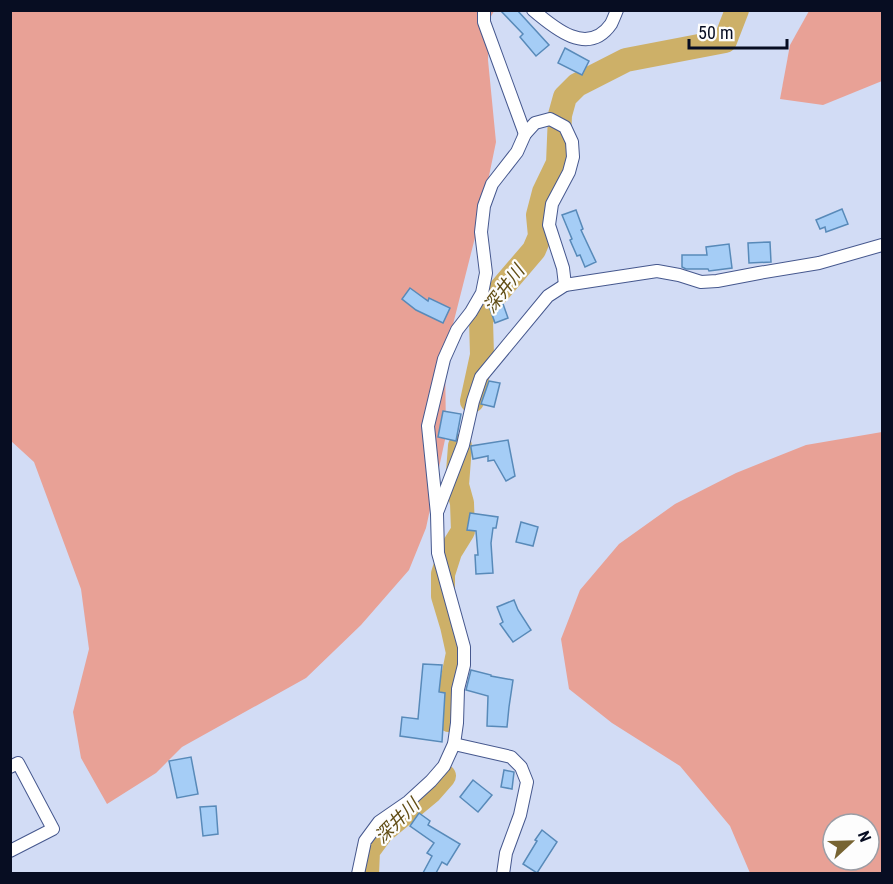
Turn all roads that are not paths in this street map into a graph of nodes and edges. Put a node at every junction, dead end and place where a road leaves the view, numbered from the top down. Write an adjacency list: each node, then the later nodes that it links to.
1 (484, 10): 4 (street)
2 (532, 10): 3 (street)
3 (617, 10)
4 (525, 134): 6 (street); 7 (street)
5 (882, 245): 6 (street)
6 (566, 285): 7 (street)
7 (436, 514): 8 (street)
8 (454, 744): 11 (street); 12 (street)
9 (10, 767): 10 (street)
10 (10, 851)
11 (358, 873)
12 (503, 873)

